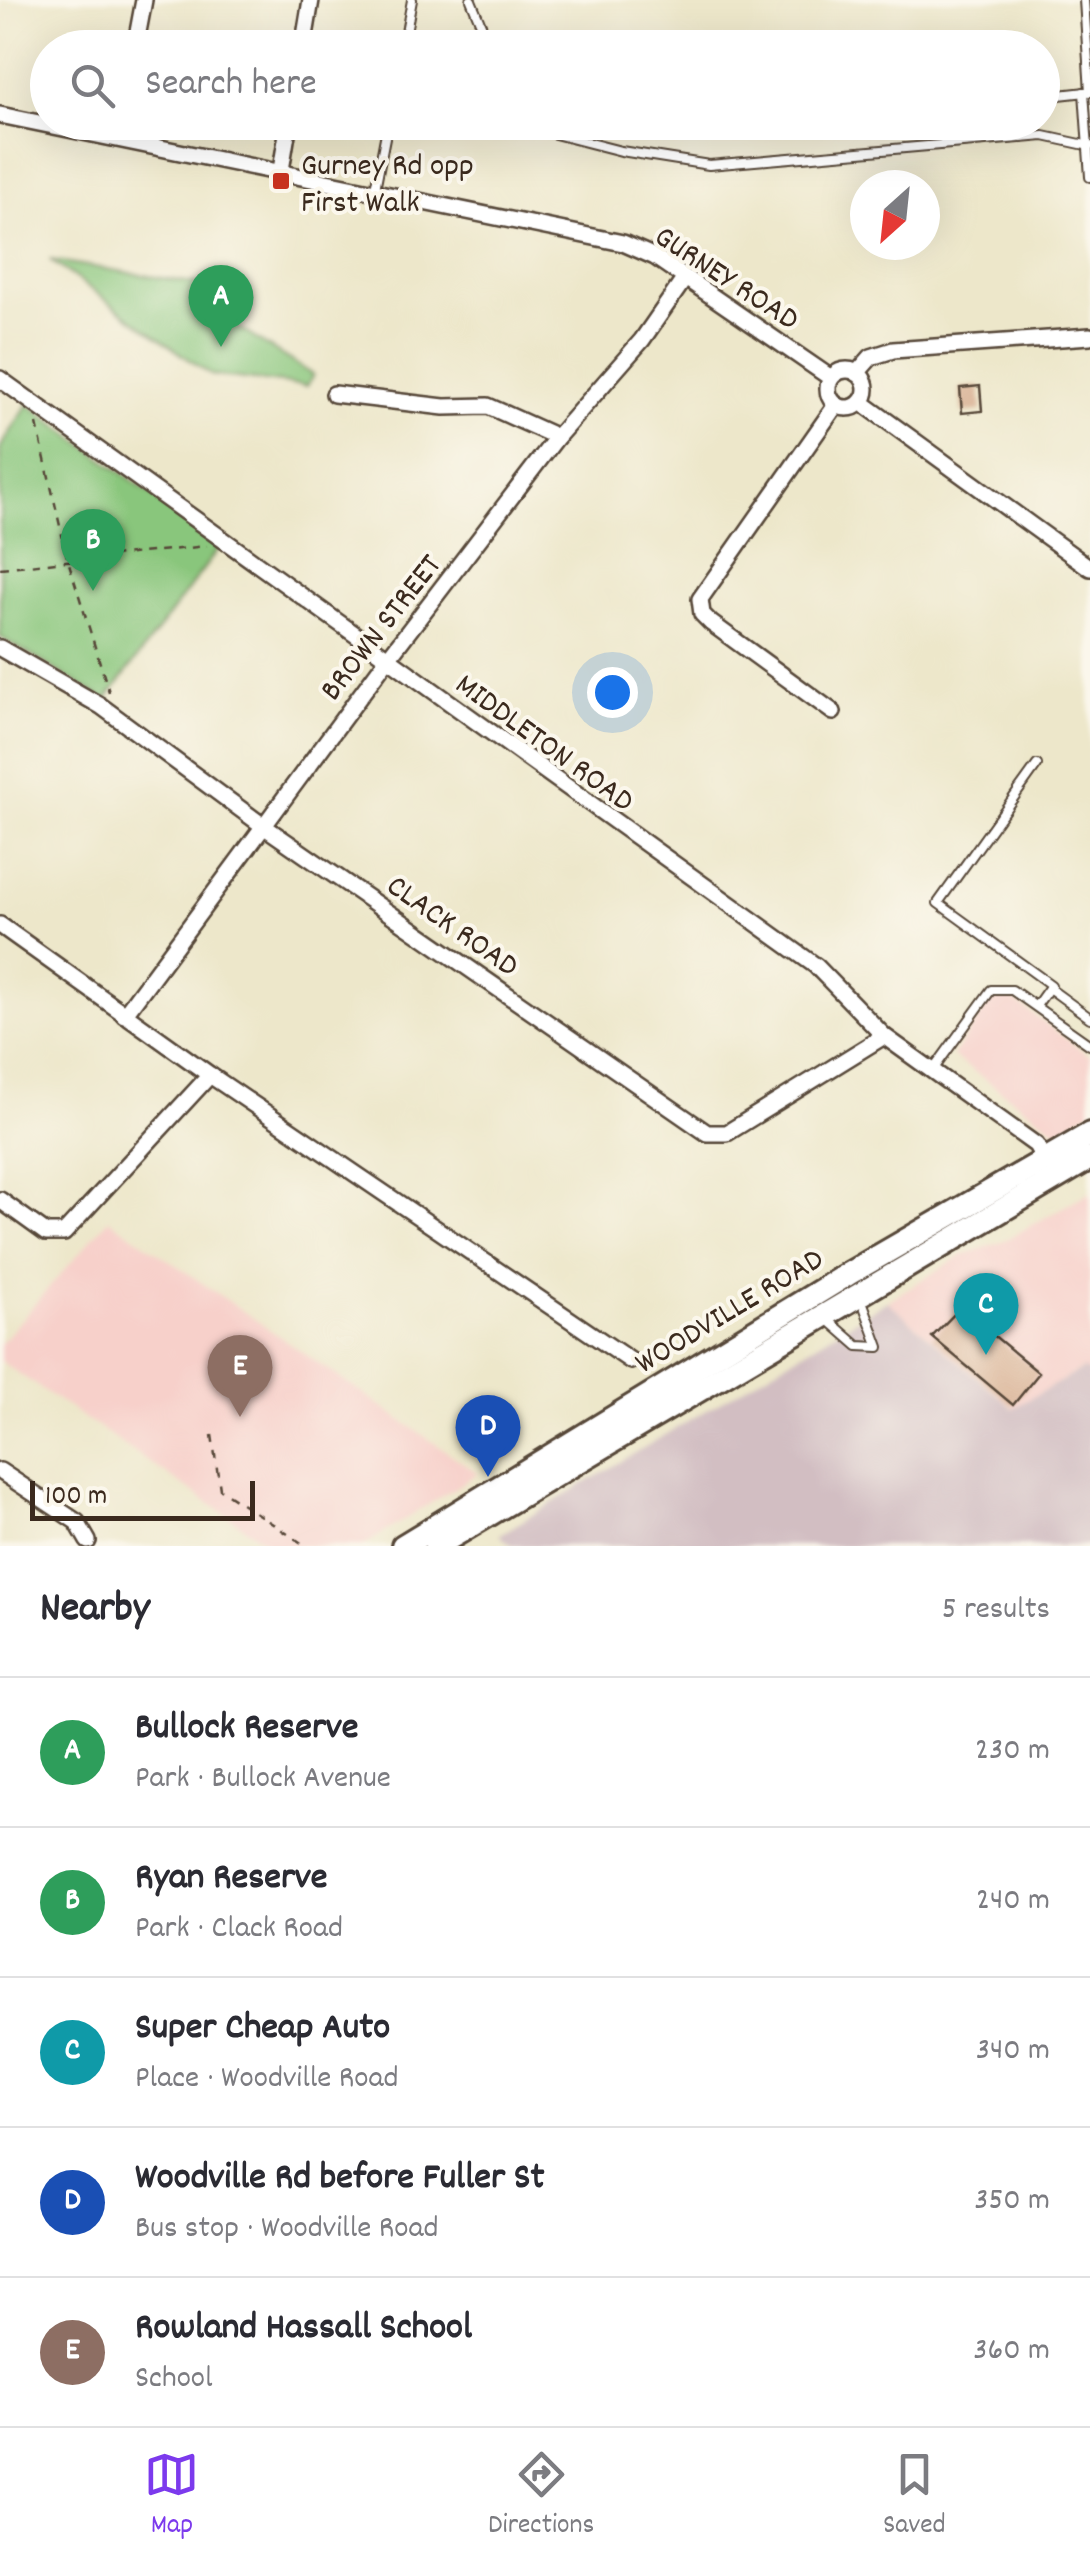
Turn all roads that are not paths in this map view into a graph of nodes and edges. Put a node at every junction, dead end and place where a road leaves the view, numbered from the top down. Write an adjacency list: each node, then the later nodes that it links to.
1 (144, 0): 6 (street)
2 (311, 0): 7 (street)
3 (412, 0): 8 (lane)
4 (471, 0): 9 (lane)
5 (1084, 0): 10 (lane)
6 (138, 30)
7 (305, 30)
8 (406, 30)
9 (483, 30)
10 (1088, 92): 11 (lane); 20 (lane)
11 (1060, 94)
12 (0, 115): 13 (street, GURNEY ROAD)
13 (30, 119)
14 (160, 140): 21 (street, GURNEY ROAD)
15 (286, 140): 21 (street)
16 (385, 140): 23 (lane)
17 (578, 140): 18 (lane)
18 (998, 140)
19 (1060, 140): 20 (lane)
20 (1089, 146): 22 (lane)
21 (281, 170): 23 (street, GURNEY ROAD)
22 (1090, 176)
23 (375, 189): 24 (street, GURNEY ROAD)
24 (686, 278): 27 (street, GURNEY ROAD); 32 (street, BROWN STREET)
25 (1090, 336): 26 (street)
26 (857, 374): 27 (street); 30 (street)
27 (831, 378): 31 (street)
28 (0, 379): 35 (street, MIDDLETON ROAD)
29 (334, 394): 32 (street)
30 (861, 402): 31 (street); 33 (street)
31 (836, 405): 36 (street)
32 (558, 437): 35 (street, BROWN STREET)
33 (1090, 568)
34 (0, 648): 38 (street, CLACK ROAD)
35 (386, 660): 38 (street, BROWN STREET); 44 (street, MIDDLETON ROAD)
36 (834, 712)
37 (1037, 766): 40 (lane)
38 (262, 825): 42 (street, BROWN STREET); 44 (street, CLACK ROAD)
39 (0, 925): 42 (street)
40 (1049, 988): 41 (lane); 43 (lane)
41 (1036, 1006): 45 (lane); 46 (lane)
42 (124, 1014): 47 (street)
43 (1090, 1018)
44 (884, 1036): 46 (street, MIDDLETON ROAD)
45 (1088, 1040)
46 (933, 1071): 50 (street, MIDDLETON ROAD)
47 (210, 1075): 51 (street); 54 (street)
48 (1090, 1134): 50 (main road, WOODVILLE ROAD)
49 (1090, 1158): 52 (main road, WOODVILLE ROAD)
50 (1045, 1161): 57 (main road, WOODVILLE ROAD)
51 (0, 1200)
52 (860, 1293): 53 (main road, WOODVILLE ROAD); 53 (lane)
53 (823, 1316): 58 (main road, WOODVILLE ROAD)
54 (630, 1362)
55 (0, 1471): 56 (street)
56 (88, 1541)
57 (402, 1546)
58 (436, 1546)

